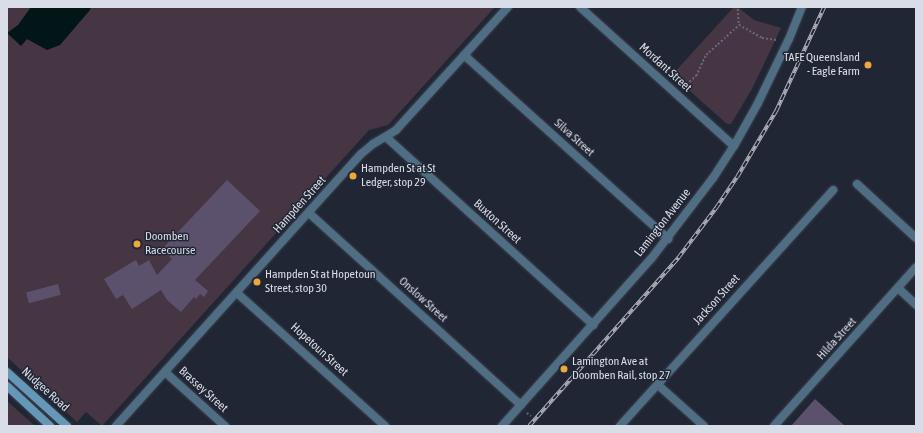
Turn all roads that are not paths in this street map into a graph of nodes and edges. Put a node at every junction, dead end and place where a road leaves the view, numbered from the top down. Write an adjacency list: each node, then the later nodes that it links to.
1 (508, 7): 4 (street, Hampden Street)
2 (580, 7): 6 (street, Mordant Street)
3 (802, 7): 6 (street, Lamington Avenue)
4 (464, 55): 5 (street, Hampden Street); 11 (street, Silva Street)
5 (386, 137): 9 (street, Hampden Street); 16 (street, Buxton Street)
6 (734, 146): 11 (street, Lamington Avenue)
7 (857, 184): 10 (street)
8 (833, 190): 19 (street, Jackson Street)
9 (309, 213): 14 (street, Hampden Street); 21 (street, Onslow Street)
10 (916, 238)
11 (668, 239): 16 (street, Lamington Avenue)
12 (916, 267): 13 (street, Hilda Street)
13 (898, 288): 15 (street); 30 (street, Hilda Street)
14 (237, 293): 18 (street, Hampden Street); 26 (street, Hopetoun Street)
15 (916, 305)
16 (593, 325): 21 (street, Lamington Avenue)
17 (7, 372): 23 (main road, Nudgee Road)
18 (165, 372): 24 (street, Hampden Street); 25 (street, Brassey Street)
19 (657, 384): 28 (street, Jackson Street); 29 (street)
20 (7, 386): 22 (main road, Nudgee Road)
21 (521, 405): 27 (street, Lamington Avenue)
22 (50, 426)
23 (67, 426)
24 (116, 426)
25 (224, 426)
26 (385, 426)
27 (502, 426)
28 (620, 426)
29 (704, 426)
30 (774, 426)

